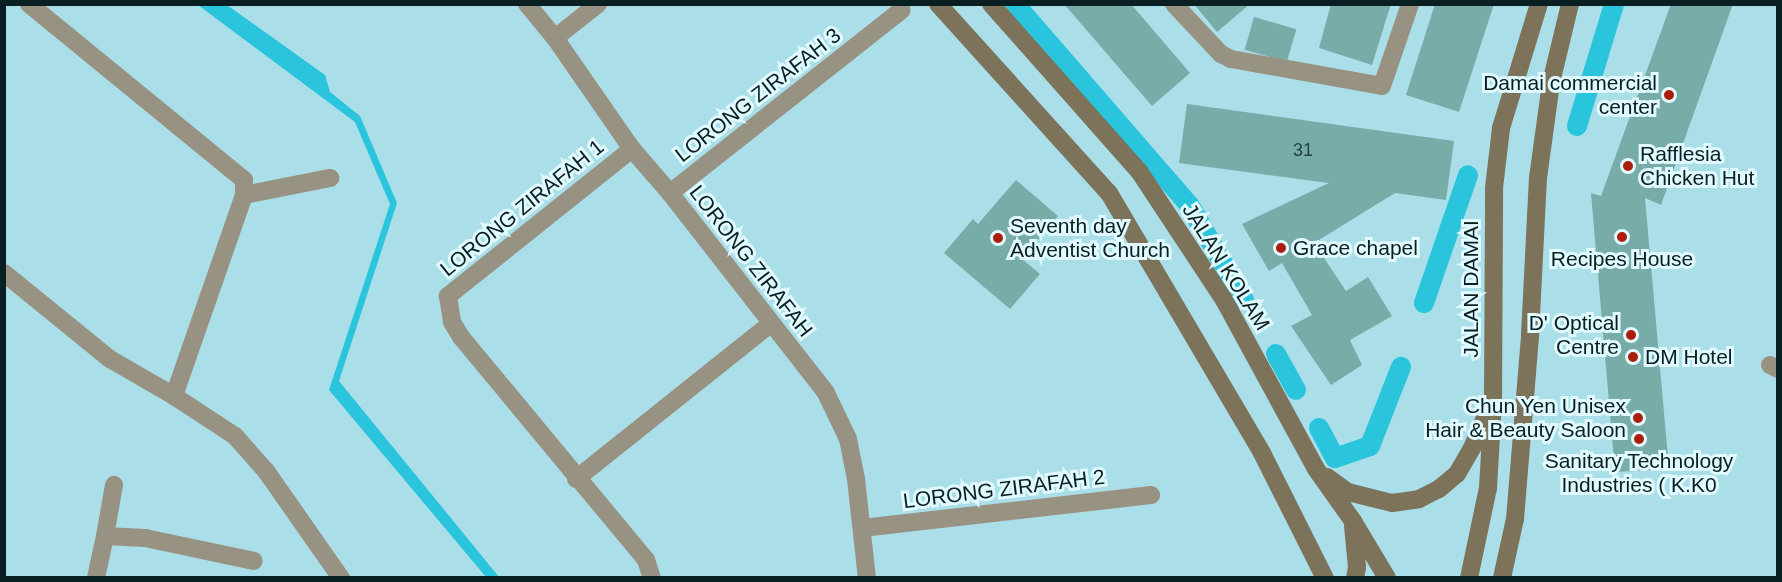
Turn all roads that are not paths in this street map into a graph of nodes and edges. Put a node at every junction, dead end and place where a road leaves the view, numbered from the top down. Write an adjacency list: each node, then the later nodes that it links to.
1 (29, 4): 15 (street)
2 (527, 4): 11 (street, LORONG ZIRAFAH)
3 (598, 4): 11 (street)
4 (938, 4): 29 (main road)
5 (991, 4): 20 (main road, JALAN KOLAM)
6 (1174, 4): 7 (street)
7 (1410, 4)
8 (1539, 4): 19 (main road, JALAN DAMAI)
9 (1570, 4): 24 (main road)
10 (902, 10): 14 (street, LORONG ZIRAFAH 3)
11 (555, 38): 12 (street, LORONG ZIRAFAH)
12 (632, 149): 14 (street, LORONG ZIRAFAH); 21 (street, LORONG ZIRAFAH 1)
13 (330, 178): 15 (street)
14 (670, 193): 17 (street, LORONG ZIRAFAH)
15 (244, 195): 18 (street)
16 (4, 273): 18 (street)
17 (770, 324): 21 (street); 26 (street, LORONG ZIRAFAH)
18 (174, 396): 31 (street)
19 (1493, 400): 20 (main road); 36 (main road, JALAN DAMAI)
20 (1316, 469): 25 (main road, JALAN KOLAM)
21 (576, 479): 32 (street, LORONG ZIRAFAH 1)
22 (114, 485): 27 (street)
23 (1151, 495): 26 (street, LORONG ZIRAFAH 2)
24 (1515, 519): 37 (main road); 38 (main road)
25 (1353, 521): 34 (main road); 35 (main road, JALAN KOLAM)
26 (862, 528): 33 (street, LORONG ZIRAFAH)
27 (105, 536): 28 (street); 30 (street)
28 (254, 561)
29 (1318, 573)
30 (96, 578)
31 (341, 578)
32 (652, 578)
33 (867, 578)
34 (1355, 578)
35 (1387, 578)
36 (1469, 578)
37 (1502, 578)
38 (1512, 578)

